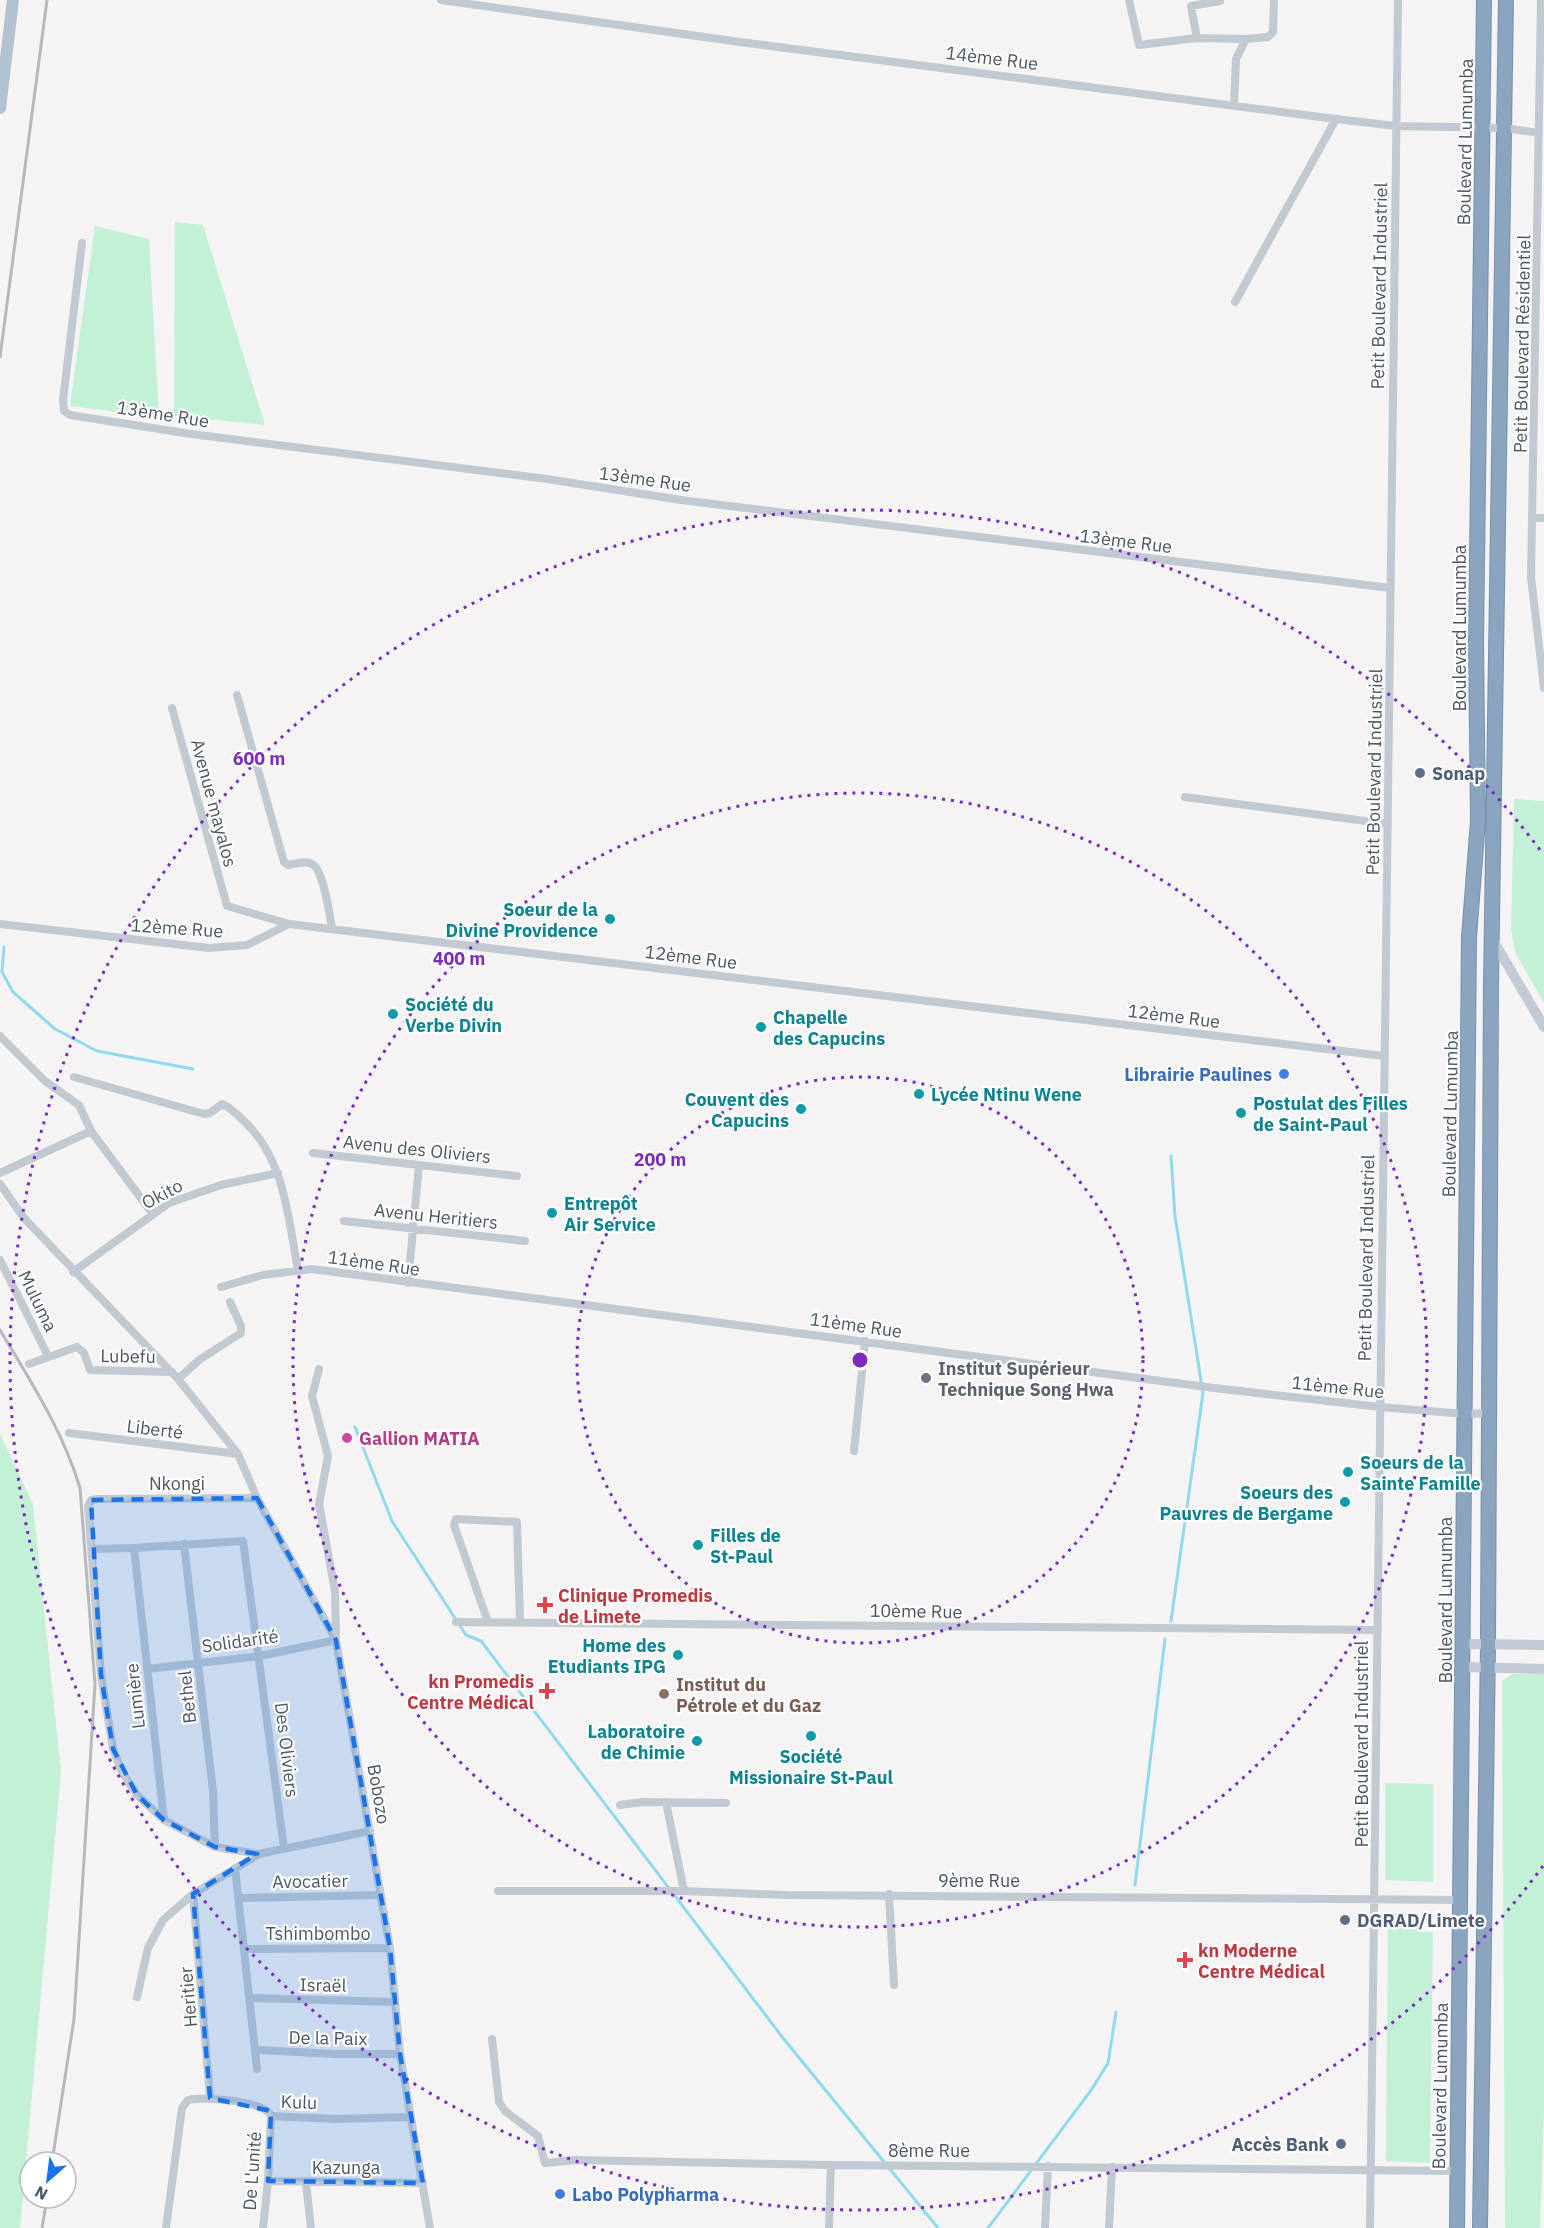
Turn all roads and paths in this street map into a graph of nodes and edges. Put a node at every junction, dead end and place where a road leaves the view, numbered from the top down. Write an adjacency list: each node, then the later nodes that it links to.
1 (13, 0): 10 (main road)
2 (441, 0): 14 (street, 14ème Rue)
3 (1129, 0): 11 (street)
4 (1274, 0): 12 (street)
5 (1398, 0): 17 (street, Petit Boulevard Industriel)
6 (1484, 0): 18 (highway, Boulevard Lumumba)
7 (1506, 0): 19 (highway, Boulevard Lumumba)
8 (1541, 0): 20 (street, Petit Boulevard Résidentiel)
9 (1220, 2): 11 (street)
10 (8, 33): 13 (street); 15 (main road)
11 (1197, 38): 12 (street)
12 (1246, 39): 14 (street)
13 (0, 44)
14 (1234, 105): 16 (street, 14ème Rue)
15 (0, 108)
16 (1336, 119): 17 (street, 14ème Rue); 22 (street)
17 (1396, 126): 18 (street, 14ème Rue); 25 (street, Petit Boulevard Industriel)
18 (1483, 127): 19 (street, 14ème Rue); 64 (highway, Boulevard Lumumba)
19 (1505, 128): 20 (street, 14ème Rue); 34 (highway, Boulevard Lumumba)
20 (1539, 133): 23 (street, Petit Boulevard Résidentiel)
21 (82, 243): 25 (street, 13ème Rue)
22 (1235, 302)
23 (1534, 518): 24 (street); 26 (street, Petit Boulevard Résidentiel)
24 (1544, 518)
25 (1390, 588): 30 (street, Petit Boulevard Industriel)
26 (1544, 688)
27 (237, 695): 33 (street)
28 (172, 708): 32 (street, Avenue mayalos)
29 (1185, 797): 30 (street)
30 (1388, 824): 37 (street, Petit Boulevard Industriel)
31 (0, 924): 32 (street, 12ème Rue)
32 (289, 924): 33 (street, 12ème Rue)
33 (332, 927): 37 (street, 12ème Rue)
34 (1493, 940): 35 (street); 63 (highway, Boulevard Lumumba)
35 (1544, 1027)
36 (0, 1036): 39 (street)
37 (1384, 1056): 62 (street, Petit Boulevard Industriel)
38 (74, 1077): 43 (street)
39 (91, 1131): 42 (street); 46 (street)
40 (314, 1153): 41 (street, Avenu des Oliviers)
41 (419, 1165): 44 (street, Avenu des Oliviers); 48 (street)
42 (0, 1173)
43 (278, 1173): 46 (street, Okito); 51 (street)
44 (517, 1176)
45 (0, 1184): 52 (street)
46 (152, 1213): 52 (street, Okito)
47 (344, 1221): 48 (street, Avenu Heritiers)
48 (413, 1229): 49 (street, Avenu Heritiers); 53 (street)
49 (525, 1241)
50 (0, 1260): 57 (street, Muluma)
51 (298, 1270): 53 (street, 11ème Rue); 54 (street, 11ème Rue)
52 (73, 1272): 60 (street)
53 (408, 1282): 56 (street, 11ème Rue)
54 (221, 1287)
55 (230, 1302): 61 (street)
56 (865, 1341): 62 (street, 11ème Rue); 66 (street)
57 (48, 1356): 58 (street, Lubefu); 60 (street, Lubefu)
58 (29, 1364)
59 (319, 1369): 76 (street, Bobozo)
60 (172, 1372): 61 (street)
61 (178, 1379): 67 (street)
62 (1380, 1407): 64 (street, 11ème Rue); 75 (street, Petit Boulevard Industriel)
63 (1489, 1413): 64 (street, 11ème Rue); 78 (highway, Boulevard Lumumba)
64 (1465, 1414): 77 (highway, Boulevard Lumumba)
65 (69, 1433): 67 (street, Liberté)
66 (854, 1451)
67 (238, 1454): 68 (street)
68 (257, 1498): 71 (street, Nkongi); 76 (street)
69 (184, 1544): 70 (street); 80 (street); 81 (street, Bethel)
70 (134, 1548): 71 (street); 84 (street, Lumière)
71 (92, 1549): 89 (street)
72 (456, 1622): 73 (street, 10ème Rue)
73 (488, 1622): 74 (street, 10ème Rue); 74 (street)
74 (520, 1622): 75 (street, 10ème Rue)
75 (1376, 1630): 101 (street, Petit Boulevard Industriel)
76 (336, 1640): 80 (street, Solidarité); 90 (street, Bobozo)
77 (1463, 1644): 78 (street); 82 (highway, Boulevard Lumumba)
78 (1488, 1645): 79 (street); 83 (highway, Boulevard Lumumba)
79 (1544, 1645)
80 (260, 1656): 81 (street, Solidarité); 92 (street, Des Oliviers)
81 (198, 1662): 84 (street, Solidarité); 91 (street, Bethel)
82 (1463, 1667): 83 (street); 102 (highway, Boulevard Lumumba)
83 (1488, 1668): 85 (street); 133 (highway, Boulevard Lumumba)
84 (147, 1669): 89 (street, Lumière)
85 (1544, 1669)
86 (666, 1802): 87 (street); 88 (street); 96 (street)
87 (726, 1803)
88 (620, 1805)
89 (164, 1820): 91 (street)
90 (370, 1831): 92 (street); 99 (street, Bobozo)
91 (215, 1848): 93 (street)
92 (284, 1848): 93 (street)
93 (260, 1854): 94 (street)
94 (235, 1868): 97 (street); 100 (street)
95 (498, 1891): 96 (street, 9ème Rue)
96 (684, 1891): 98 (street, 9ème Rue)
97 (193, 1894): 106 (street); 113 (street, Heritier)
98 (890, 1894): 101 (street, 9ème Rue); 105 (street)
99 (381, 1895): 100 (street, Avocatier); 103 (street, Bobozo)
100 (241, 1898): 104 (street)
101 (1376, 1899): 102 (street, 9ème Rue); 119 (street, Petit Boulevard Industriel)
102 (1461, 1900): 120 (highway, Boulevard Lumumba)
103 (390, 1948): 104 (street, Tshimbombo); 108 (street, Bobozo)
104 (245, 1949): 107 (street)
105 (894, 1985)
106 (136, 1996)
107 (250, 1998): 108 (street, Israël); 110 (street)
108 (395, 2002): 111 (street, Bobozo)
109 (492, 2039): 116 (street, 8ème Rue)
110 (256, 2050): 111 (street, De la Paix); 112 (street)
111 (400, 2054): 115 (street, Bobozo)
112 (257, 2069)
113 (210, 2098): 114 (street, Kulu); 124 (street, Kulu)
114 (271, 2116): 115 (street, Kulu); 121 (street, De L'unité)
115 (410, 2117): 123 (street, Bobozo)
116 (831, 2165): 117 (street, 8ème Rue); 128 (street)
117 (1048, 2166): 118 (street, 8ème Rue); 129 (street)
118 (1112, 2167): 119 (street, 8ème Rue); 130 (street)
119 (1370, 2170): 120 (street, 8ème Rue); 131 (street, Petit Boulevard Industriel)
120 (1457, 2171): 132 (highway, Boulevard Lumumba)
121 (268, 2181): 122 (street, Kazunga); 125 (street, De L'unité)
122 (306, 2182): 123 (street, Kazunga); 126 (street)
123 (423, 2182): 127 (street, Bobozo)
124 (165, 2228)
125 (263, 2228)
126 (311, 2228)
127 (430, 2228)
128 (829, 2228)
129 (1045, 2228)
130 (1108, 2228)
131 (1370, 2228)
132 (1457, 2228)
133 (1480, 2228)

